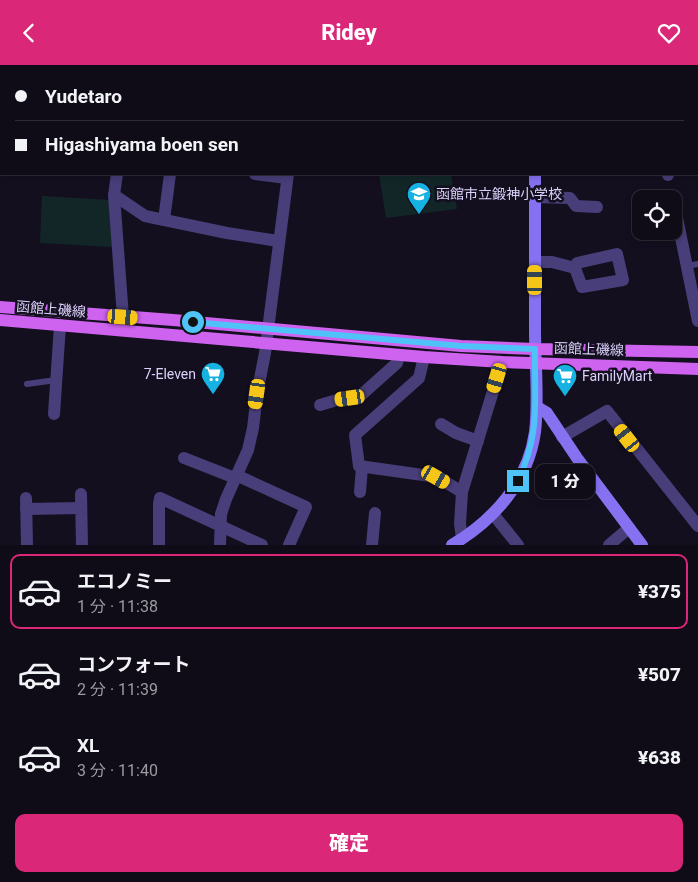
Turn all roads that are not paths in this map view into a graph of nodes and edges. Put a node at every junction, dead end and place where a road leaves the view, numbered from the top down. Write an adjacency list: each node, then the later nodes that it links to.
1 (117, 175): 6 (street)
2 (170, 175): 9 (street)
3 (272, 175): 5 (street)
4 (534, 175): 7 (street)
5 (288, 176): 11 (street)
6 (114, 195): 9 (street); 16 (street)
7 (534, 197): 8 (street); 12 (street)
8 (597, 207)
9 (164, 220): 11 (street)
10 (682, 231): 13 (street)
11 (278, 241): 20 (street)
12 (535, 262): 14 (street); 24 (street)
13 (692, 265): 18 (street)
14 (575, 267)
15 (0, 307): 16 (main road, 函館上磯線)
16 (123, 317): 20 (main road, 函館上磯線)
17 (0, 320): 19 (main road, 函館上磯線)
18 (698, 321)
19 (60, 325): 21 (main road, 函館上磯線); 28 (street)
20 (267, 328): 21 (street); 24 (main road, 函館上磯線)
21 (266, 342): 23 (main road, 函館上磯線); 38 (street)
22 (698, 353): 24 (main road, 函館上磯線)
23 (399, 355): 25 (main road, 函館上磯線); 30 (street)
24 (535, 356): 26 (main road, 函館上磯線); 27 (main road, 函館上磯線); 31 (street)
25 (424, 357): 26 (main road, 函館上磯線); 37 (street)
26 (502, 362): 35 (street)
27 (698, 369)
28 (56, 380): 29 (lane); 32 (street)
29 (27, 384)
30 (320, 405)
31 (536, 407): 34 (street); 44 (street)
32 (54, 414)
33 (441, 424): 35 (street)
34 (562, 437): 46 (street); 47 (street)
35 (478, 441): 40 (street)
36 (184, 458): 38 (street)
37 (362, 467): 39 (street); 40 (street)
38 (236, 476): 45 (street); 54 (street)
39 (360, 491)
40 (462, 492): 48 (street)
41 (81, 494): 42 (street)
42 (81, 508): 49 (street); 50 (street)
43 (375, 513): 55 (street)
44 (493, 514): 48 (street); 56 (street)
45 (220, 526): 51 (street); 52 (street); 53 (street)
46 (698, 527)
47 (629, 528): 57 (street); 58 (street)
48 (457, 542)
49 (26, 545)
50 (82, 545)
51 (159, 545)
52 (220, 545)
53 (262, 545)
54 (289, 545)
55 (372, 545)
56 (518, 545)
57 (609, 545)
58 (642, 545)

